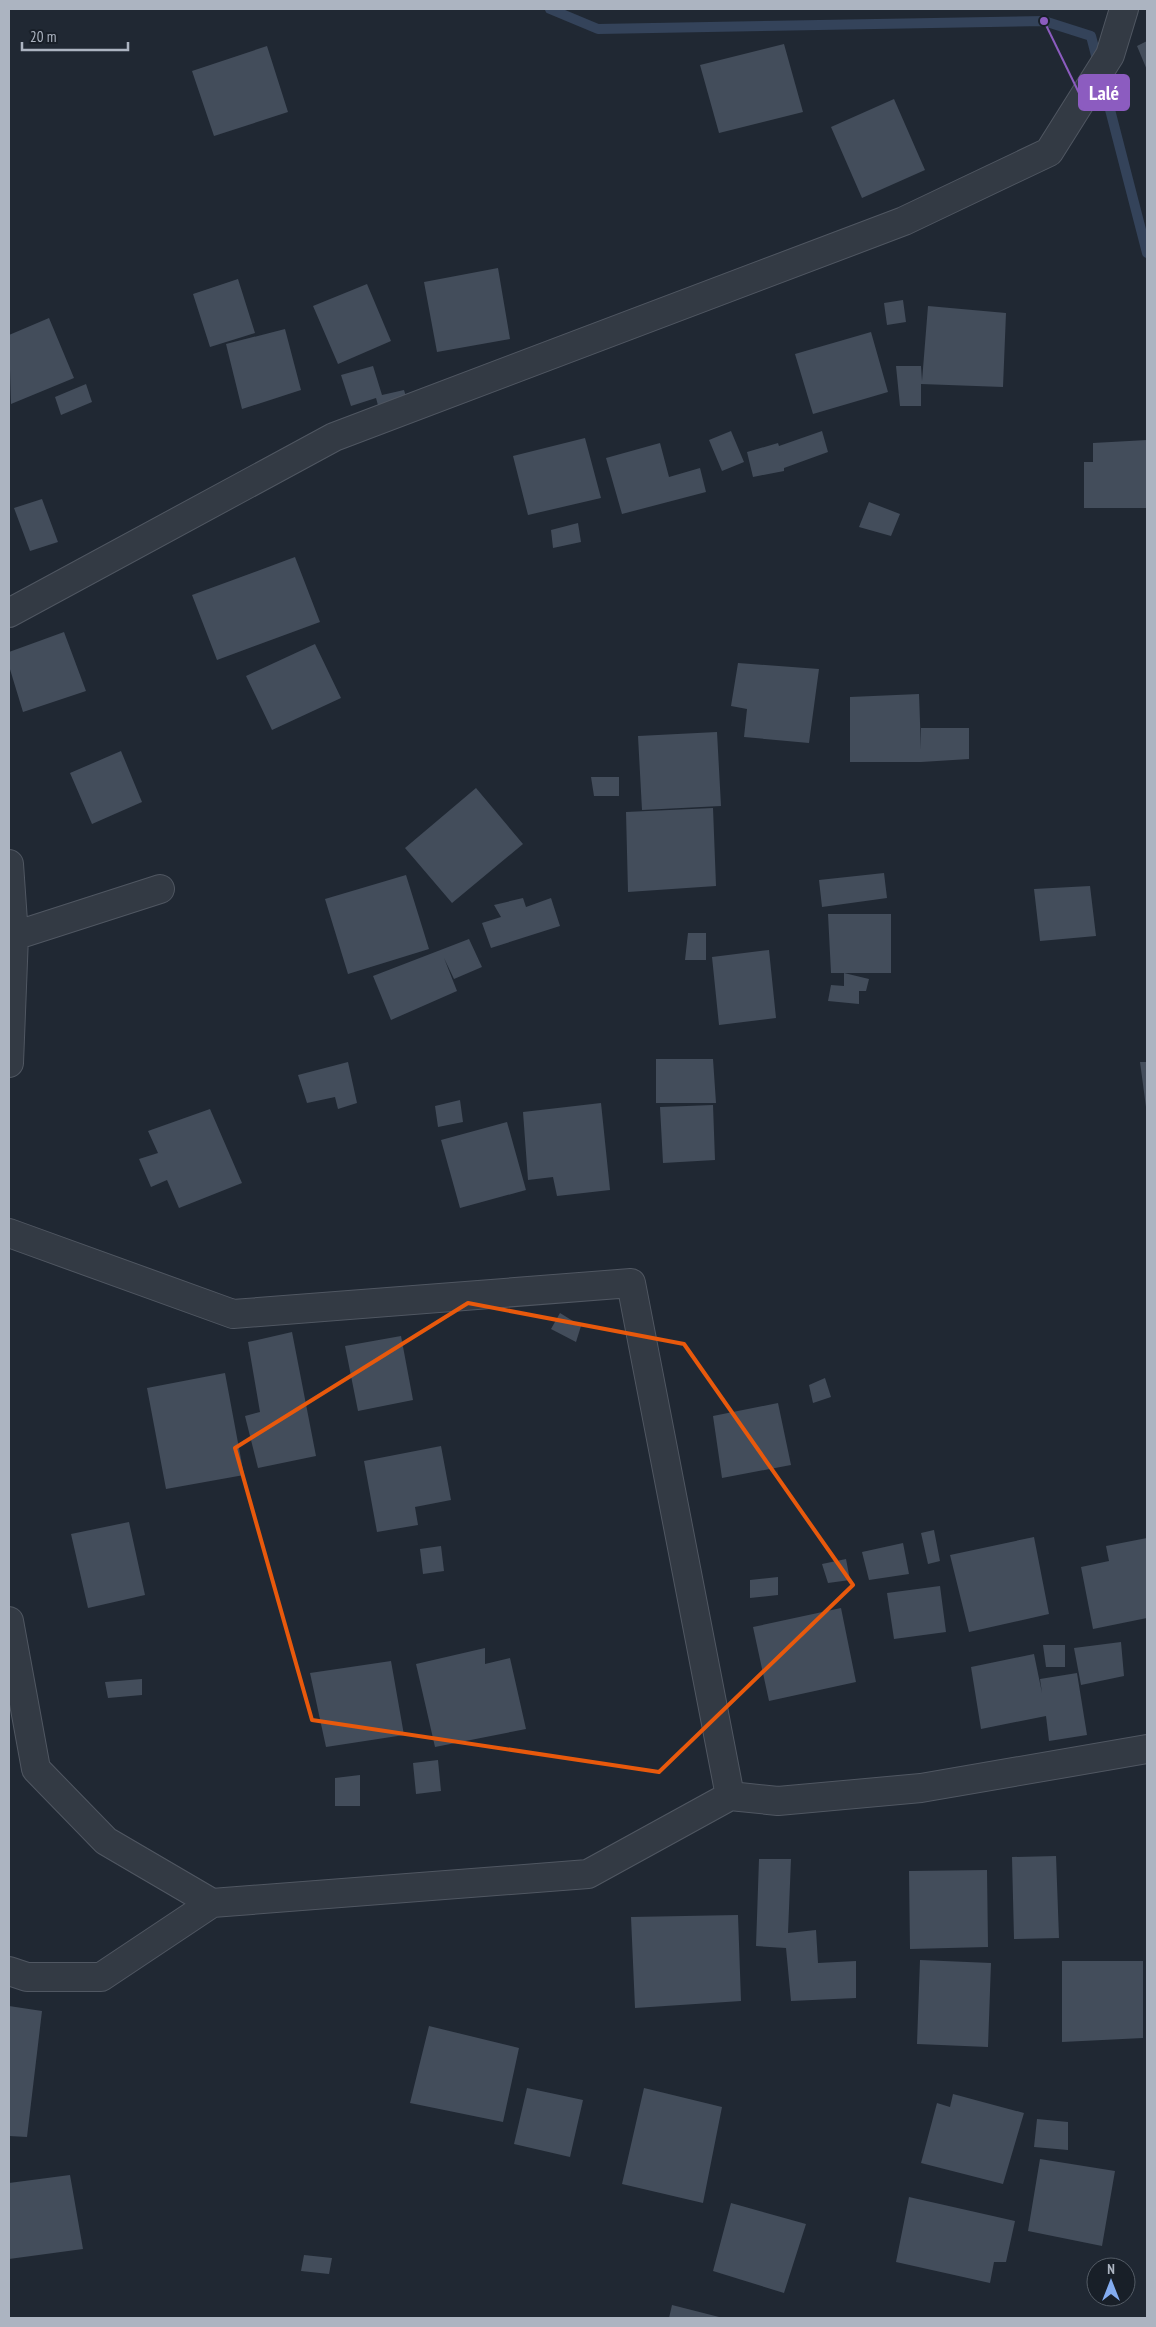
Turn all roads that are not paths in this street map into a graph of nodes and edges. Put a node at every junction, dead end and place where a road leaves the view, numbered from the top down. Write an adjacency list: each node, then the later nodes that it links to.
1 (1124, 9): 2 (street)
2 (9, 613)
3 (9, 864): 5 (street)
4 (160, 889): 5 (street)
5 (14, 936): 6 (street)
6 (9, 1063)
7 (9, 1233): 10 (street)
8 (9, 1621): 11 (street)
9 (1147, 1749): 10 (street)
10 (730, 1796): 11 (street)
11 (212, 1903): 12 (street)
12 (9, 1971)

